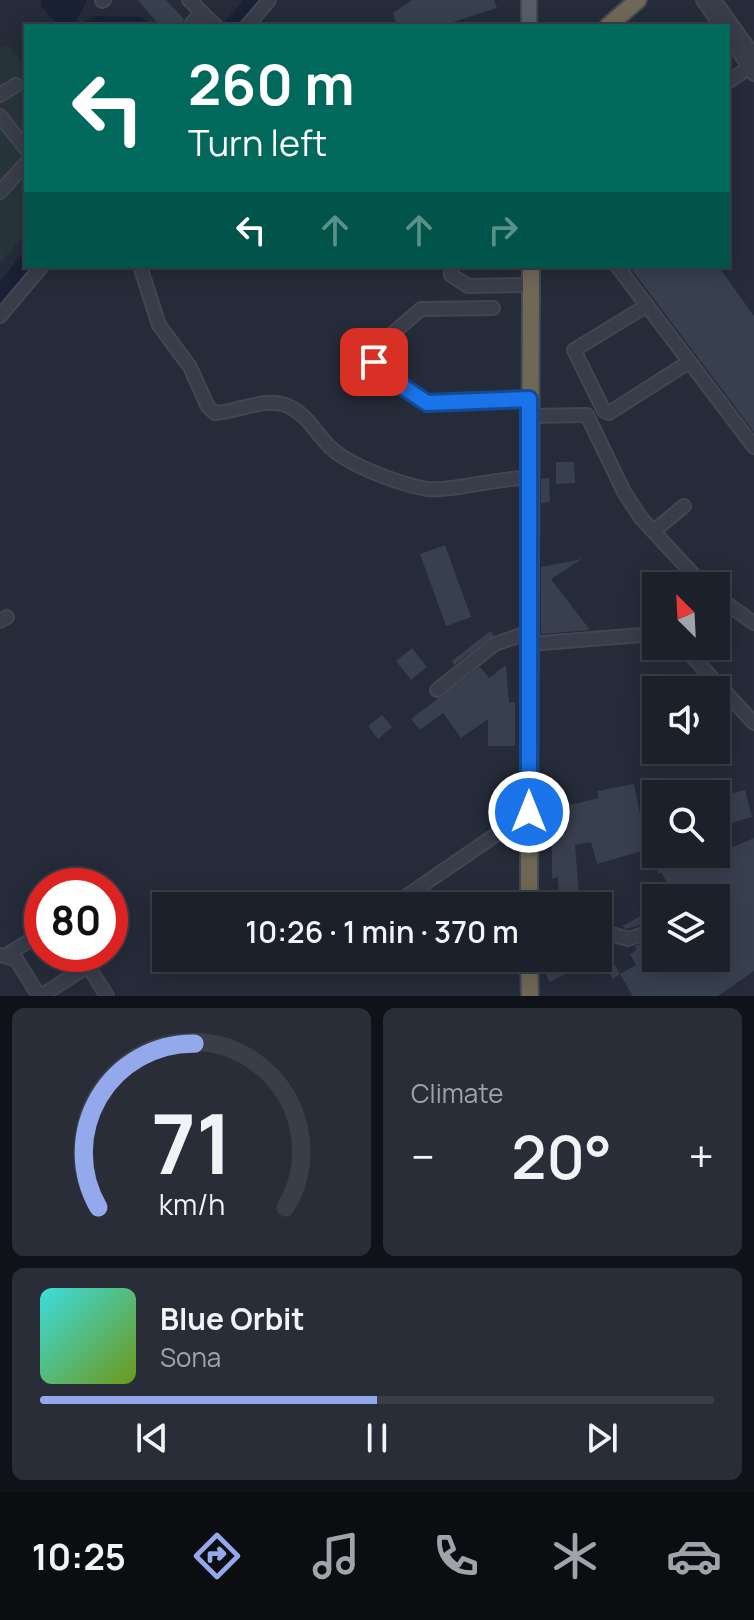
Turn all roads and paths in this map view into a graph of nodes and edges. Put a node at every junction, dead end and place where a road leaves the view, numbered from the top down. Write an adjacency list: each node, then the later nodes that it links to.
1 (189, 0): 7 (street)
2 (269, 0): 10 (street)
3 (529, 0): 11 (main road)
4 (703, 0): 13 (street)
5 (714, 0): 14 (street)
6 (633, 2): 12 (highway)
7 (201, 12): 8 (street); 9 (street)
8 (192, 24)
9 (213, 24)
10 (249, 24)
11 (529, 24)
12 (610, 24)
13 (720, 24)
14 (729, 24)
15 (730, 25): 17 (street)
16 (730, 38): 17 (street)
17 (752, 59): 18 (street)
18 (730, 80)
19 (16, 85): 20 (street)
20 (0, 95)
21 (0, 116): 22 (street)
22 (24, 146)
23 (24, 165): 24 (street)
24 (0, 192)
25 (40, 268): 33 (street)
26 (141, 268): 38 (street)
27 (452, 268): 30 (street)
28 (531, 268): 30 (highway)
29 (618, 268): 31 (street)
30 (531, 285): 35 (highway)
31 (646, 306): 34 (street); 34 (street)
32 (493, 308): 35 (street)
33 (0, 316)
34 (689, 362): 37 (street)
35 (529, 399): 36 (highway)
36 (530, 416): 38 (highway); 40 (street)
37 (754, 447)
38 (530, 478): 45 (highway)
39 (684, 506): 40 (street)
40 (655, 530): 41 (street)
41 (692, 572)
42 (730, 606): 43 (street)
43 (754, 623)
44 (642, 635): 45 (street)
45 (530, 638): 47 (street); 49 (highway)
46 (696, 660): 48 (street)
47 (437, 690)
48 (754, 723)
49 (529, 812): 50 (street); 51 (highway)
50 (412, 892)
51 (529, 892)
52 (612, 934): 53 (street)
53 (642, 934)
54 (24, 943): 55 (street)
55 (4, 955): 57 (street)
56 (529, 972): 59 (highway)
57 (40, 996): 58 (street)
58 (107, 996)
59 (530, 996)

